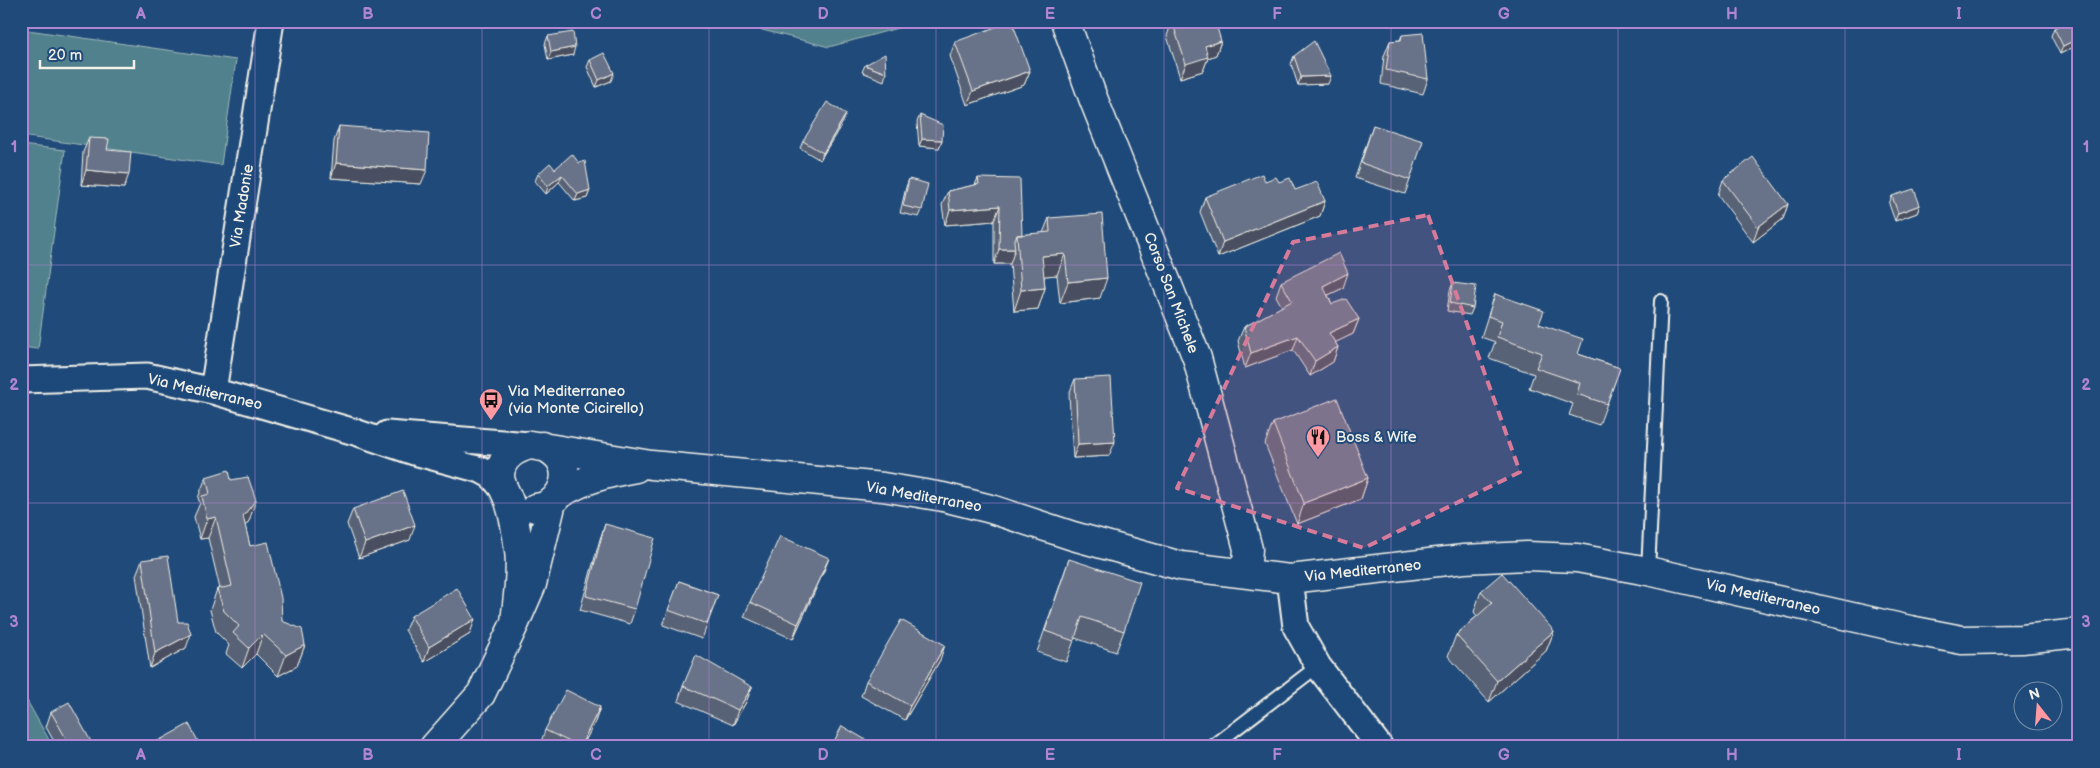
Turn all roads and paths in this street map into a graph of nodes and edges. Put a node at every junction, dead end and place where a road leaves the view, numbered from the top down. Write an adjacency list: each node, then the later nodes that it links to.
1 (271, 21): 5 (street, Via Madonie)
2 (1065, 21): 12 (street, Corso San Michele)
3 (1661, 301): 11 (lane)
4 (21, 380): 5 (street, Via Mediterraneo)
5 (213, 391): 6 (street, Via Mediterraneo)
6 (355, 432): 7 (street); 9 (street)
7 (536, 445): 8 (street); 9 (street); 10 (street)
8 (651, 465): 10 (street); 12 (street, Via Mediterraneo)
9 (505, 493): 10 (street); 14 (street)
10 (556, 498): 14 (street)
11 (1648, 571): 13 (street, Via Mediterraneo); 15 (street, Via Mediterraneo)
12 (1246, 573): 13 (street, Via Mediterraneo)
13 (1290, 579): 16 (street)
14 (515, 623): 17 (street)
15 (2079, 633)
16 (1318, 666): 18 (lane); 19 (street)
17 (434, 747)
18 (1212, 747)
19 (1380, 747)

